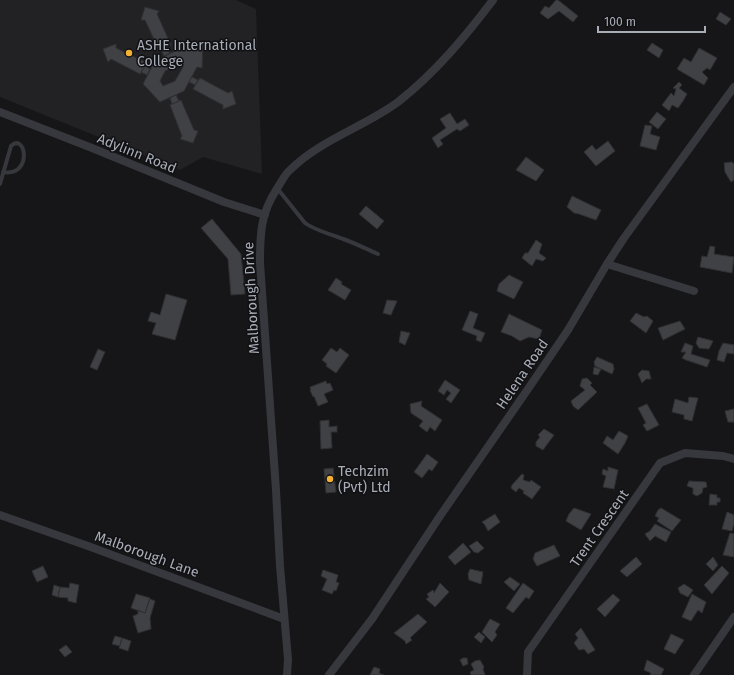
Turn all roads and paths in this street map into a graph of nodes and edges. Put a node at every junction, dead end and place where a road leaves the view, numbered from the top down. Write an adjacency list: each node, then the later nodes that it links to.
1 (493, 0): 6 (street, Malborough Drive)
2 (734, 87): 9 (street, Helena Road)
3 (0, 112): 7 (street, Adylinn Road)
4 (3, 172): 4 (lane); 5 (lane)
5 (0, 184)
6 (277, 188): 7 (street, Malborough Drive); 8 (lane)
7 (265, 215): 14 (street, Malborough Drive)
8 (378, 254)
9 (607, 264): 10 (street); 16 (street, Helena Road)
10 (694, 291)
11 (734, 459): 17 (street, Trent Crescent)
12 (0, 514): 14 (street, Malborough Lane)
13 (734, 617): 18 (street)
14 (284, 619): 15 (street, Malborough Drive)
15 (287, 675)
16 (329, 675)
17 (527, 675)
18 (694, 675)

